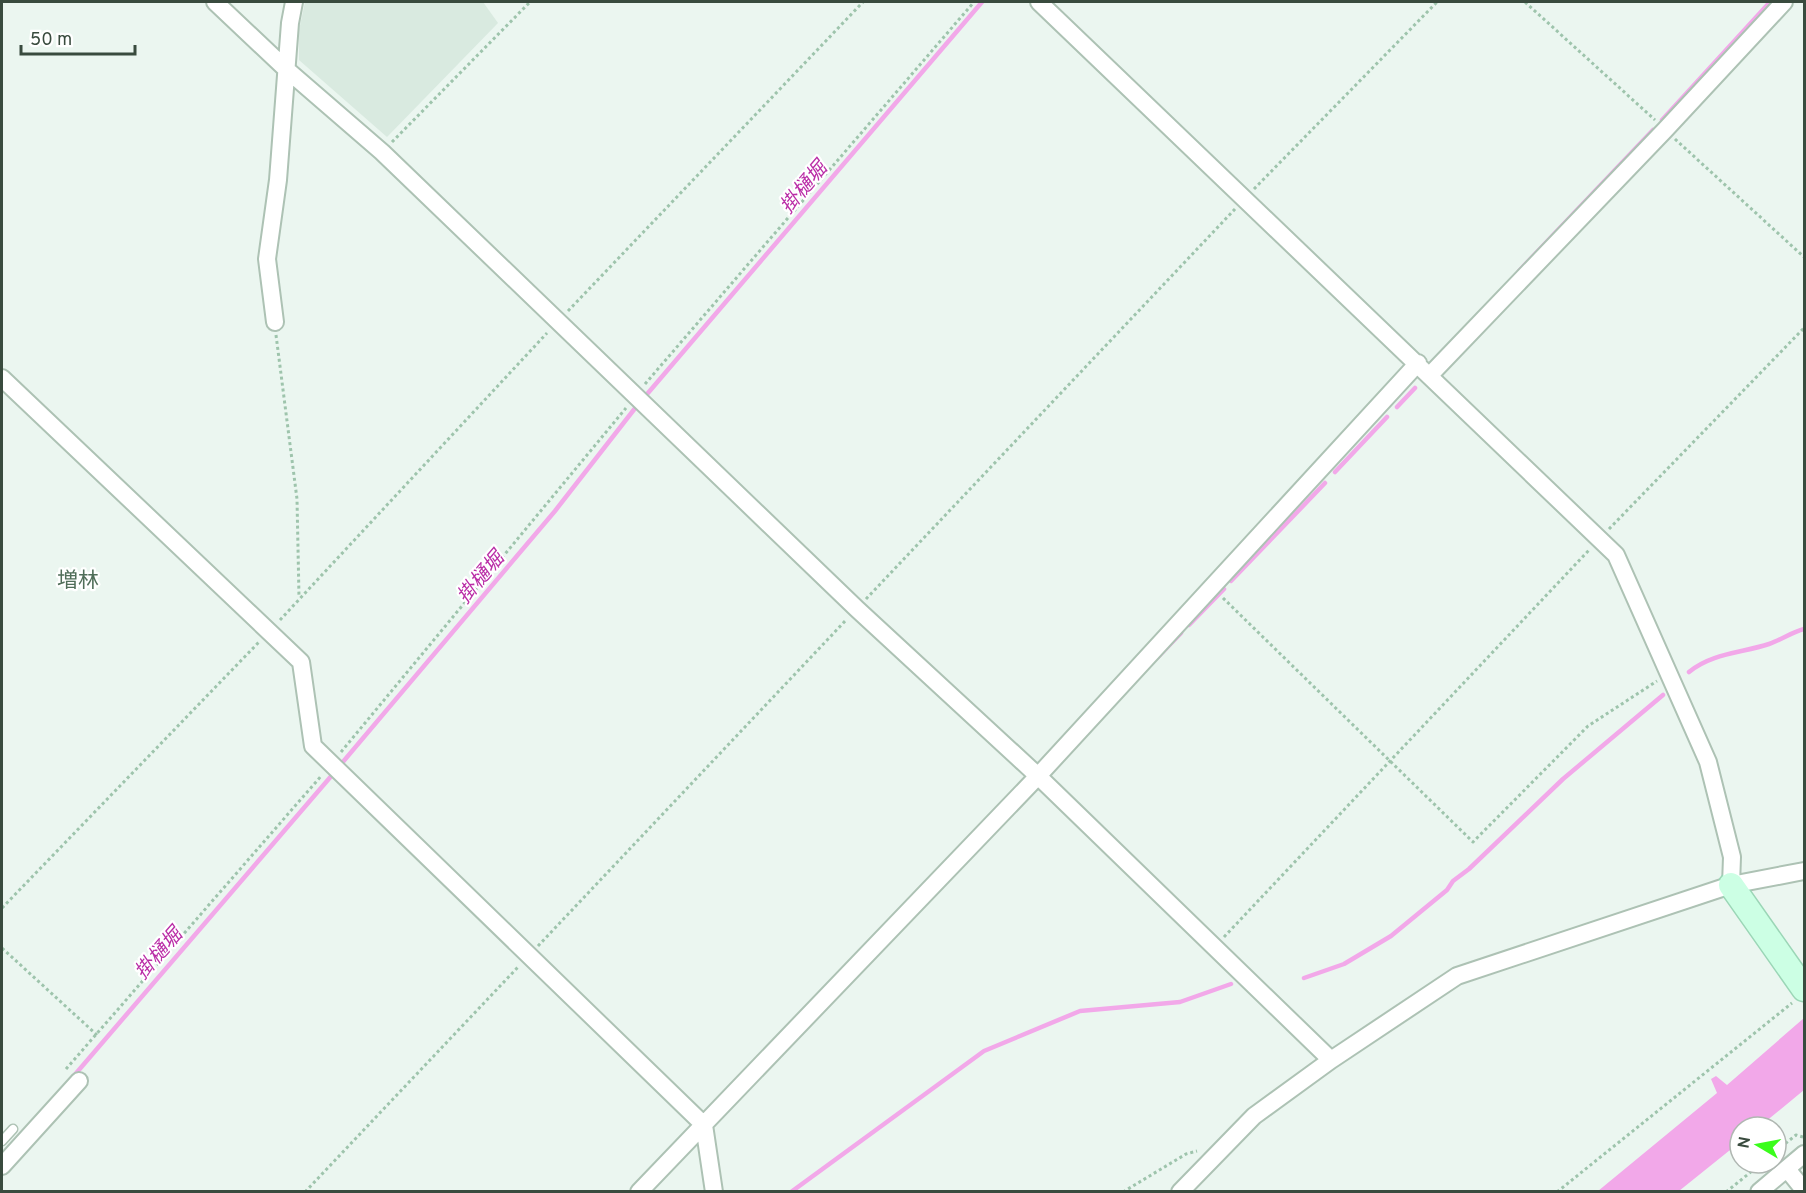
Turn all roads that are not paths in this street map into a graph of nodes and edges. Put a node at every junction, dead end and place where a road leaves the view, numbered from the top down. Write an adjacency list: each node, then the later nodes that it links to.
1 (215, 2): 5 (street)
2 (294, 2): 5 (street)
3 (1039, 2): 7 (street)
4 (1784, 2): 7 (street)
5 (286, 69): 6 (street); 9 (street)
6 (275, 322)
7 (1424, 369): 9 (street); 11 (street)
8 (2, 378): 15 (street)
9 (1038, 777): 13 (street); 15 (street)
10 (1804, 871): 11 (street)
11 (1731, 885): 12 (street); 13 (street)
12 (1800, 995)
13 (1331, 1060): 26 (street)
14 (79, 1081): 19 (street)
15 (704, 1125): 24 (street); 25 (street)
16 (13, 1129): 17 (lane)
17 (2, 1141)
18 (1804, 1154): 20 (street)
19 (3, 1159)
20 (1788, 1168)
21 (1788, 1170): 23 (street)
22 (1779, 1175): 27 (street)
23 (1804, 1190)
24 (639, 1191)
25 (714, 1191)
26 (1180, 1191)
27 (1759, 1191)

